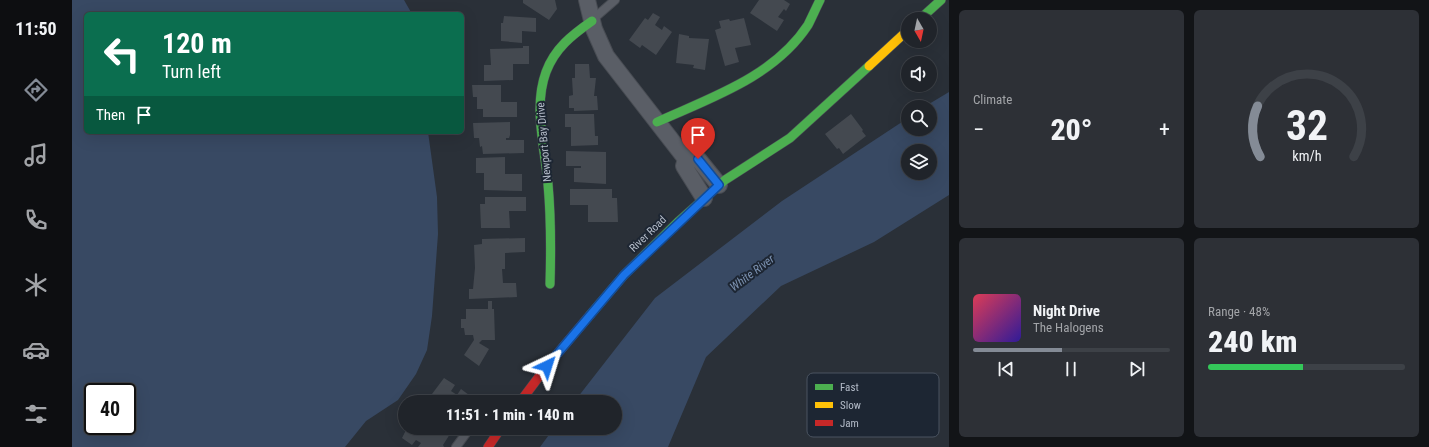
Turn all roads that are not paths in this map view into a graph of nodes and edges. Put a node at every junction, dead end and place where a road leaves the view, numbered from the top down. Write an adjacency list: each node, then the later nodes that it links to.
1 (587, 0): 6 (street)
2 (614, 0): 6 (lane)
3 (820, 0): 8 (street)
4 (941, 0): 5 (street)
5 (928, 12)
6 (592, 21): 8 (street); 12 (street, Newport Bay Drive)
7 (901, 36): 10 (street, River Road)
8 (657, 122): 9 (street)
9 (686, 159): 10 (street); 11 (street)
10 (719, 185): 11 (street, River Road)
11 (704, 198): 13 (street, River Road)
12 (550, 284)
13 (525, 395)
14 (465, 435): 16 (lane)
15 (496, 435): 17 (street)
16 (456, 447)
17 (488, 447)

